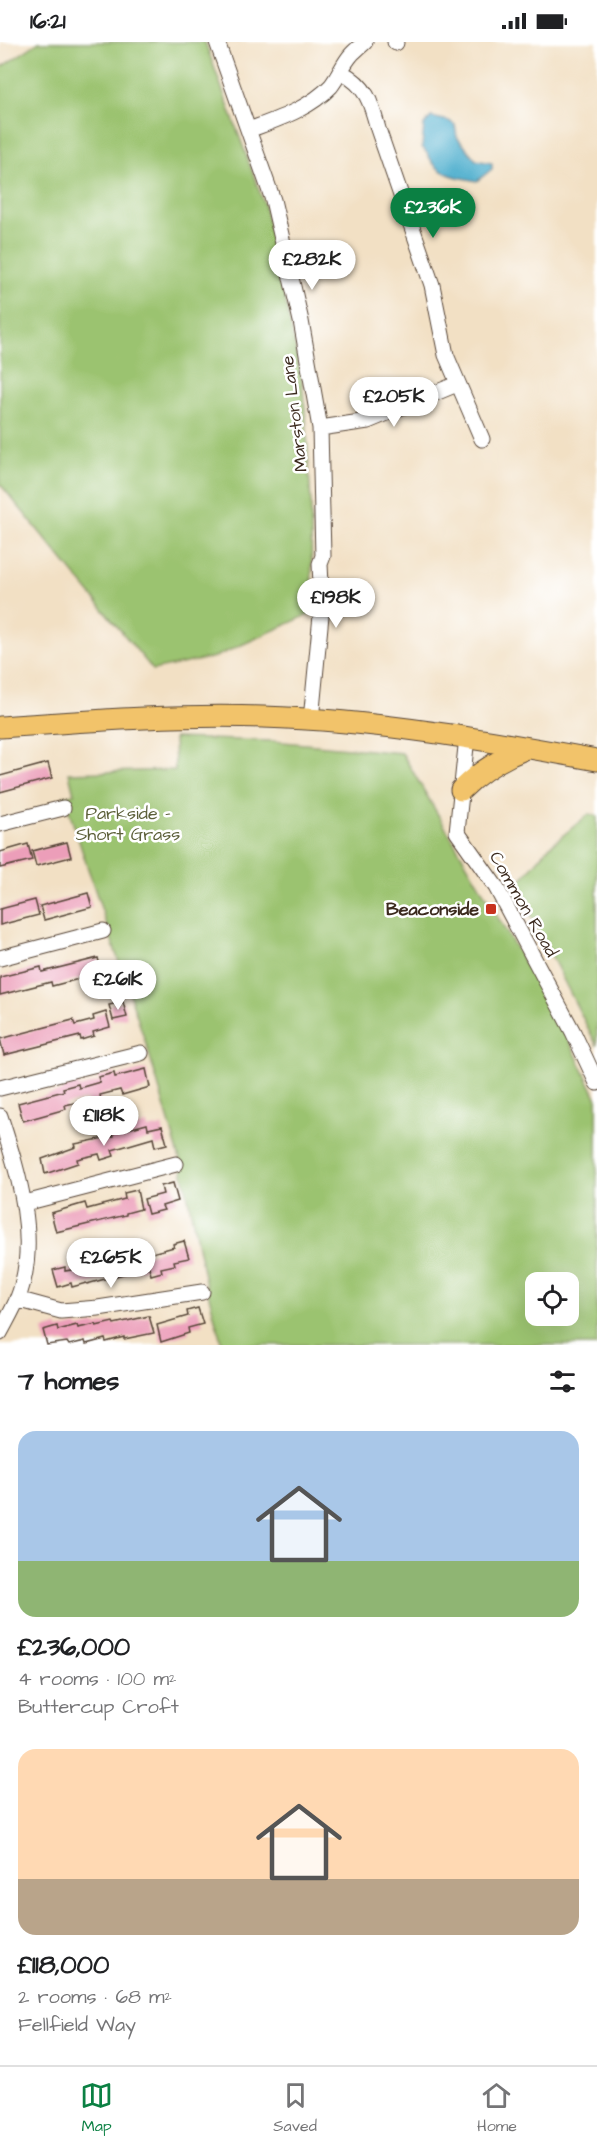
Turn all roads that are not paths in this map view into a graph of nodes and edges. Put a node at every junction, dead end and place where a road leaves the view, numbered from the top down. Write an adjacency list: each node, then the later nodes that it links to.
1 (217, 42): 4 (street, Marston Lane)
2 (365, 42): 3 (street)
3 (342, 72): 4 (street); 5 (street)
4 (249, 130): 6 (street, Marston Lane)
5 (458, 384): 6 (street); 7 (street)
6 (320, 428): 8 (street, Marston Lane)
7 (482, 439)
8 (310, 720): 9 (highway); 10 (highway)
9 (0, 727)
10 (467, 737): 11 (highway); 13 (street, Common Road)
11 (528, 748): 12 (highway); 13 (highway)
12 (597, 760)
13 (461, 790): 19 (street, Common Road)
14 (63, 808): 15 (street)
15 (0, 824)
16 (103, 931): 17 (street)
17 (0, 958)
18 (141, 1053): 20 (street)
19 (597, 1083)
20 (0, 1088)
21 (0, 1116): 22 (street)
22 (5, 1149): 24 (street)
23 (176, 1164): 24 (street)
24 (25, 1203): 26 (street)
25 (202, 1292): 26 (street)
26 (18, 1299): 27 (street)
27 (0, 1333)

